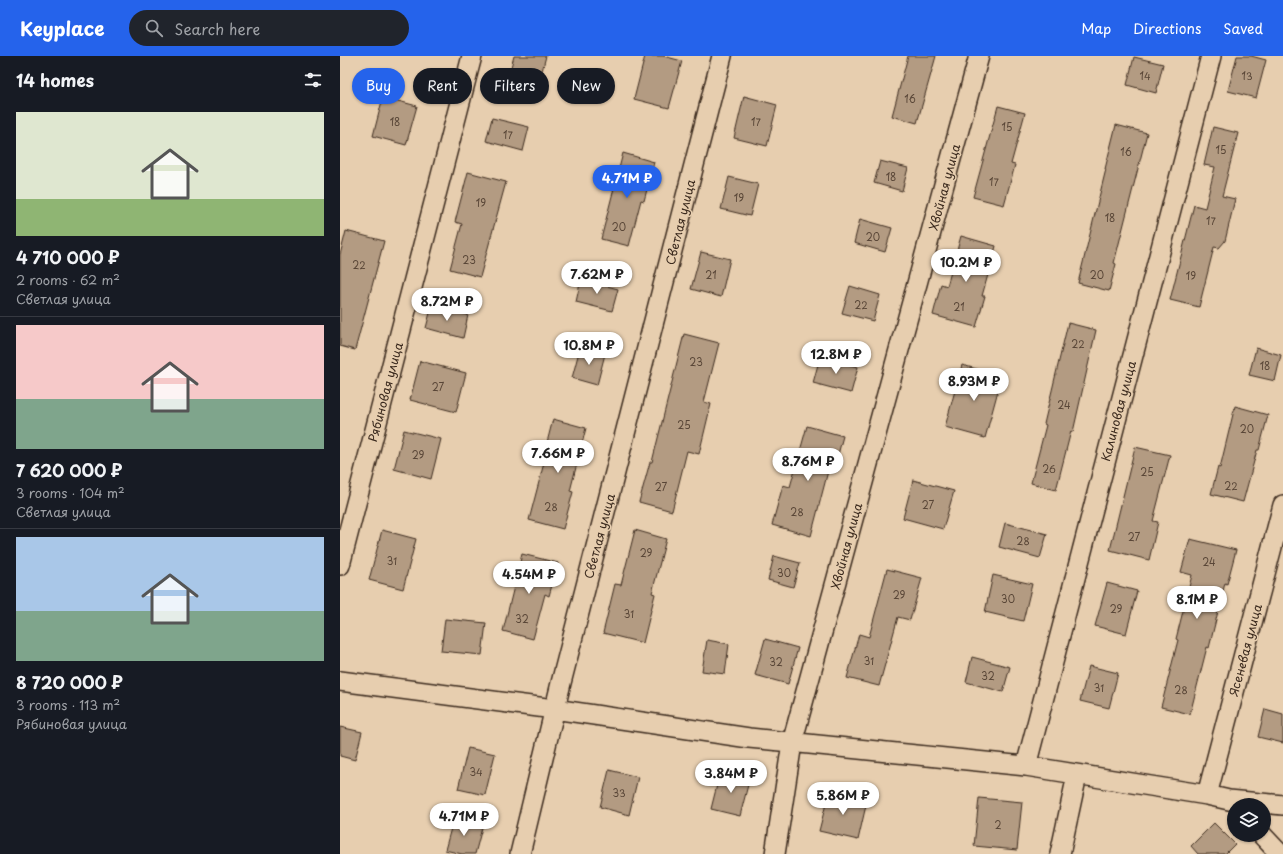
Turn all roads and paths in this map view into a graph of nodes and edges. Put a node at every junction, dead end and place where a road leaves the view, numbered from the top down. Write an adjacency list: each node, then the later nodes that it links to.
1 (472, 56): 6 (street, Рябиновая улица)
2 (722, 56): 8 (street, Светлая улица)
3 (979, 56): 9 (street, Хвойная улица)
4 (1211, 56): 10 (street, Калиновая улица)
5 (1283, 505): 12 (street, Ясеневая улица)
6 (340, 565)
7 (340, 681): 8 (street)
8 (554, 709): 9 (street); 17 (street, Светлая улица)
9 (792, 743): 10 (street); 18 (street, Хвойная улица)
10 (1026, 766): 11 (street)
11 (1077, 775): 12 (street); 19 (street)
12 (1207, 795): 13 (street)
13 (1227, 802)
14 (1271, 805): 15 (street)
15 (1283, 805)
16 (1269, 842): 20 (street)
17 (520, 854)
18 (775, 854)
19 (1060, 854)
20 (1280, 854)

